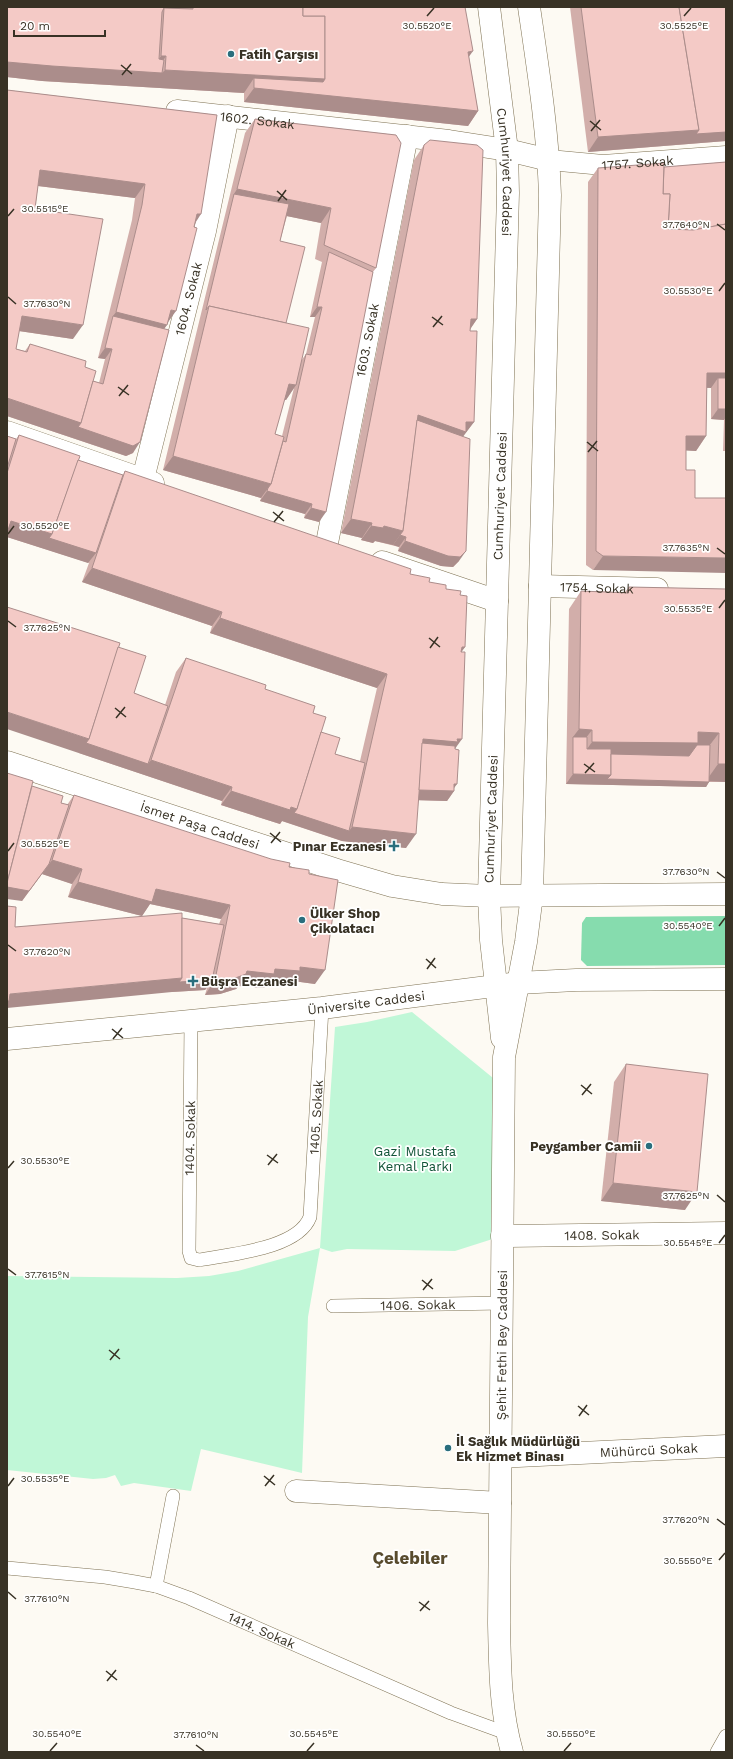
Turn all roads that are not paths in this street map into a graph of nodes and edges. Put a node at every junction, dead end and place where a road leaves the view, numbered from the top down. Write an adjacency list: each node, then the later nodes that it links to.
1 (489, 7): 6 (street, Cumhuriyet Caddesi)
2 (529, 7): 8 (street)
3 (160, 109): 4 (street, 1602. Sokak)
4 (228, 116): 5 (street, 1602. Sokak); 10 (street, 1604. Sokak)
5 (407, 136): 6 (street, 1602. Sokak); 12 (street, 1603. Sokak)
6 (507, 150): 8 (street, 1602. Sokak); 16 (street, Cumhuriyet Caddesi)
7 (726, 156): 8 (street, 1757. Sokak)
8 (549, 160): 14 (street)
9 (7, 432): 10 (street)
10 (143, 479): 11 (street)
11 (172, 489)
12 (305, 535)
13 (364, 556): 16 (street)
14 (540, 586): 15 (street, 1754. Sokak); 19 (street)
15 (680, 589)
16 (497, 601): 20 (street, Cumhuriyet Caddesi)
17 (7, 762): 20 (street, İsmet Paşa Caddesi)
18 (726, 894): 19 (street)
19 (532, 895): 20 (street); 22 (street)
20 (489, 896): 23 (street, Cumhuriyet Caddesi)
21 (726, 979): 22 (street, Üniversite Caddesi)
22 (518, 982): 23 (street, Üniversite Caddesi); 27 (street, Şehit Fethi Bey Caddesi)
23 (495, 985): 24 (street, Üniversite Caddesi); 27 (street, Şehit Fethi Bey Caddesi)
24 (322, 1008): 25 (street, Üniversite Caddesi); 30 (lane, 1405. Sokak)
25 (191, 1021): 26 (street, Üniversite Caddesi); 30 (lane, 1404. Sokak)
26 (7, 1039)
27 (504, 1057): 29 (street, Şehit Fethi Bey Caddesi)
28 (726, 1233): 29 (street, 1408. Sokak)
29 (502, 1236): 31 (street, Şehit Fethi Bey Caddesi)
30 (189, 1255)
31 (502, 1303): 32 (lane, 1406. Sokak); 34 (street, Şehit Fethi Bey Caddesi)
32 (334, 1306)
33 (726, 1446): 34 (street, Mühürcü Sokak)
34 (500, 1457): 37 (street, Şehit Fethi Bey Caddesi)
35 (296, 1491): 37 (street)
36 (173, 1496): 39 (lane)
37 (500, 1503): 41 (street, Şehit Fethi Bey Caddesi)
38 (7, 1568): 39 (lane, 1414. Sokak)
39 (156, 1586): 41 (lane, 1414. Sokak)
40 (726, 1736): 42 (lane)
41 (509, 1742)
42 (717, 1752)

